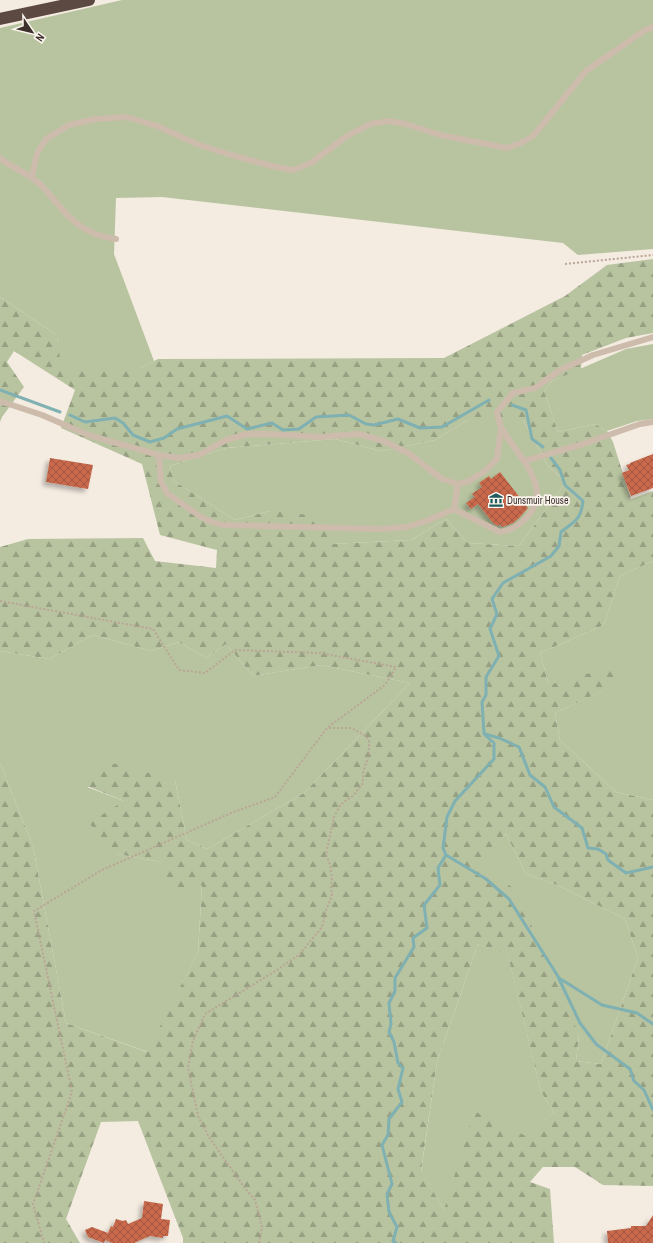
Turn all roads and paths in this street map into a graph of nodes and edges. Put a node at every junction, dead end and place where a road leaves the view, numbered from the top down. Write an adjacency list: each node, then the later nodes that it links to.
1 (89, 0): 2 (highway)
2 (0, 19)
3 (653, 27): 5 (lane)
4 (0, 158): 5 (lane)
5 (32, 177): 6 (lane)
6 (116, 239)
7 (653, 255): 8 (path)
8 (565, 264)
9 (653, 337): 12 (lane)
10 (0, 401): 13 (lane)
11 (653, 422): 14 (lane)
12 (501, 428): 14 (lane); 15 (lane)
13 (159, 455): 15 (lane); 16 (lane)
14 (524, 461): 16 (lane)
15 (458, 484): 16 (lane)
16 (454, 509)
17 (0, 601): 18 (path)
18 (326, 728): 19 (path); 20 (path)
19 (44, 1243)
20 (259, 1243)

